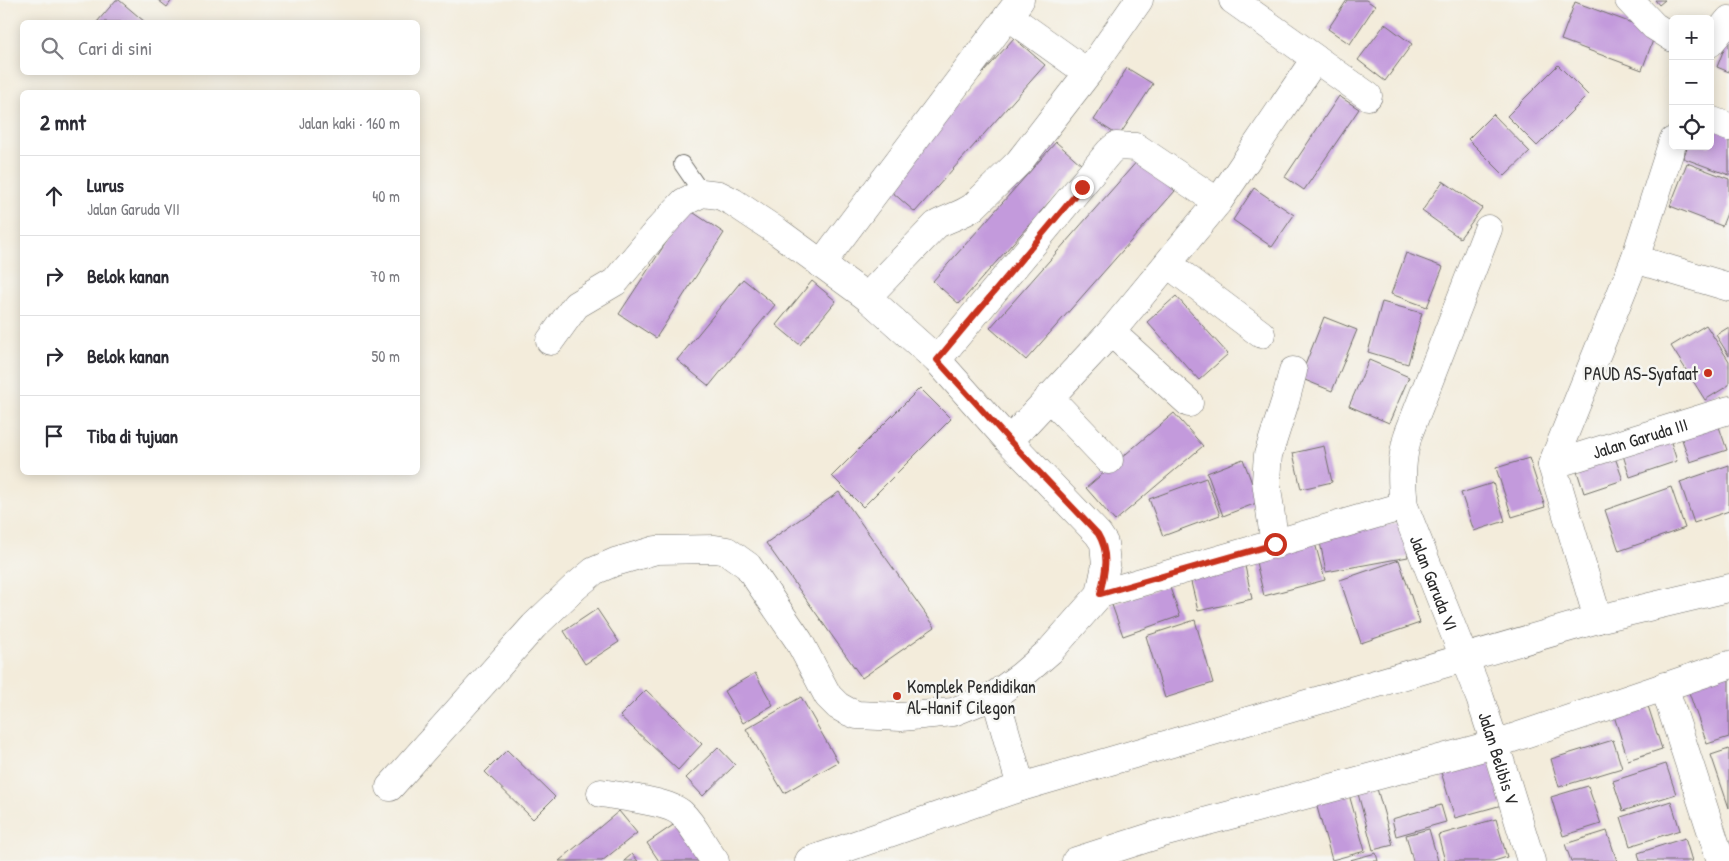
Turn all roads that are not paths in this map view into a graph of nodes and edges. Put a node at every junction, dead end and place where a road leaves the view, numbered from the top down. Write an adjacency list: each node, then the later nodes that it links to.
1 (1139, 0): 9 (street)
2 (1233, 0): 8 (street)
3 (1629, 0): 6 (street)
4 (1014, 8): 9 (street); 19 (street)
5 (1729, 20): 7 (street)
6 (1669, 35)
7 (1714, 38)
8 (1315, 59): 10 (street); 16 (street)
9 (1088, 72): 22 (street)
10 (1368, 96)
11 (1714, 121): 12 (street)
12 (1729, 127)
13 (1670, 150): 18 (street)
14 (682, 164): 15 (lane)
15 (702, 193): 19 (street); 25 (street)
16 (1218, 202): 20 (street); 26 (street)
17 (1488, 229): 34 (street, Jalan Garuda VI)
18 (1635, 259): 21 (street); 33 (street)
19 (820, 264): 22 (street)
20 (1168, 264): 23 (street); 24 (street)
21 (1729, 287)
22 (867, 298): 26 (street)
23 (1112, 332): 28 (street); 29 (street)
24 (1261, 334)
25 (550, 341)
26 (937, 360): 31 (street)
27 (1293, 371): 35 (street)
28 (1049, 397): 31 (street); 32 (street)
29 (1190, 404)
30 (1729, 410): 33 (street, Jalan Garuda III)
31 (1009, 440): 37 (street)
32 (1109, 460)
33 (1552, 464): 38 (street)
34 (1404, 506): 35 (street); 39 (street, Jalan Garuda VI)
35 (1275, 544): 37 (street)
36 (1729, 588): 38 (street)
37 (1100, 594): 42 (street)
38 (1598, 619): 39 (street)
39 (1464, 658): 43 (street, Jalan Belibis V); 45 (street)
40 (1729, 665): 41 (street)
41 (1664, 686): 43 (street); 51 (street)
42 (995, 695): 44 (street); 45 (street)
43 (1495, 744): 49 (street); 50 (street, Jalan Belibis V)
44 (390, 787)
45 (1021, 787): 48 (street)
46 (601, 793): 47 (street)
47 (715, 861)
48 (809, 861)
49 (1076, 861)
50 (1531, 861)
51 (1720, 861)

